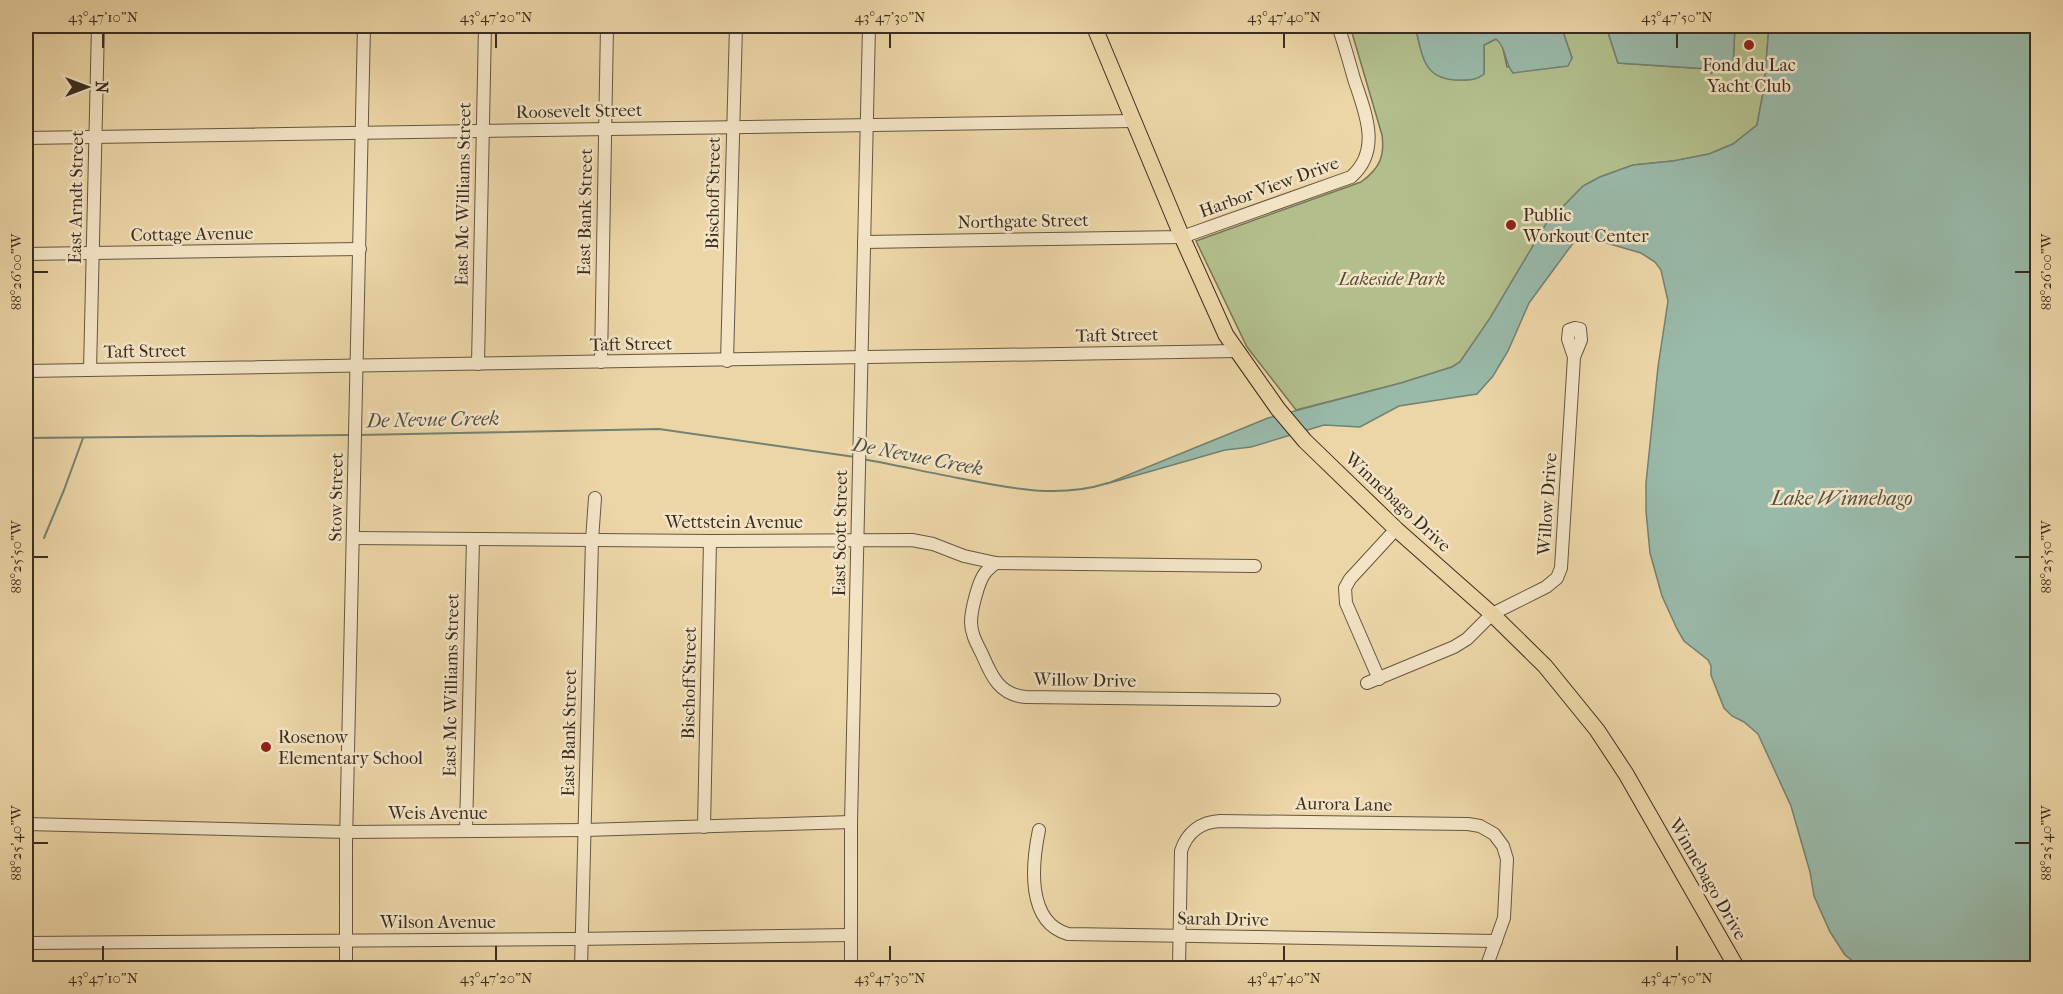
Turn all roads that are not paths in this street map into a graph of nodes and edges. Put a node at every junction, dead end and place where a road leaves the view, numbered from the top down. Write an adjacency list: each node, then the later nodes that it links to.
1 (98, 26): 15 (street, East Arndt Street)
2 (364, 26): 14 (street, Stow Street)
3 (485, 26): 13 (street, East Mc Williams Street)
4 (607, 26): 12 (street, East Bank Street)
5 (736, 26): 11 (street, Bischoff Street)
6 (869, 26): 10 (street, East Scott Street)
7 (1094, 26): 9 (main road, Winnebago Drive)
8 (1338, 26): 17 (street, Harbor View Drive)
9 (1134, 121): 10 (street, Roosevelt Street); 17 (main road, Winnebago Drive)
10 (866, 125): 11 (street, Roosevelt Street); 18 (street, East Scott Street)
11 (732, 127): 12 (street, Roosevelt Street); 25 (street, Bischoff Street)
12 (605, 128): 13 (street, Roosevelt Street); 26 (street, East Bank Street)
13 (483, 131): 14 (street, Roosevelt Street); 27 (street, East Mc Williams Street)
14 (362, 133): 15 (street, Roosevelt Street); 19 (street, Stow Street)
15 (96, 137): 16 (street, Roosevelt Street); 20 (street, East Arndt Street)
16 (26, 138)
17 (1182, 237): 18 (street, Northgate Street); 22 (main road, Winnebago Drive)
18 (864, 242): 24 (street, East Scott Street)
19 (360, 249): 20 (street, Cottage Avenue); 28 (street, Stow Street)
20 (93, 253): 21 (street, Cottage Avenue); 29 (street, East Arndt Street)
21 (26, 254)
22 (1238, 351): 24 (street, Taft Street); 32 (main road, Winnebago Drive)
23 (1574, 357): 40 (street, Willow Drive)
24 (861, 359): 25 (street, Taft Street); 36 (street, East Scott Street)
25 (727, 361): 26 (street, Taft Street)
26 (601, 362): 27 (street, Taft Street)
27 (478, 364): 28 (street, Taft Street)
28 (357, 366): 29 (street, Taft Street); 33 (street, Stow Street)
29 (90, 370): 30 (street, Taft Street)
30 (26, 371)
31 (595, 498): 35 (street, East Bank Street)
32 (1396, 529): 40 (main road, Winnebago Drive); 40 (street, Willow Drive)
33 (353, 538): 34 (street, Wettstein Avenue); 48 (street, Stow Street)
34 (473, 539): 35 (street, Wettstein Avenue); 47 (street, East Mc Williams Street)
35 (592, 540): 37 (street, Wettstein Avenue); 45 (street, East Bank Street)
36 (857, 540): 37 (street, Wettstein Avenue); 38 (street, Wettstein Avenue); 42 (street, East Scott Street)
37 (710, 541): 44 (street, Bischoff Street)
38 (996, 563): 39 (street, Wettstein Avenue); 41 (street, Willow Drive)
39 (1255, 566)
40 (1492, 614): 60 (main road, Winnebago Drive)
41 (1274, 700)
42 (851, 822): 44 (street, Weis Avenue); 49 (street, East Scott Street)
43 (26, 824): 48 (street, Weis Avenue)
44 (704, 826): 45 (street, Weis Avenue)
45 (585, 830): 47 (street, Weis Avenue); 51 (street, East Bank Street)
46 (1038, 830): 50 (street, Sarah Drive)
47 (466, 831): 48 (street, Weis Avenue)
48 (346, 832): 52 (street, Stow Street)
49 (851, 935): 51 (street, Wilson Avenue); 57 (street, East Scott Street)
50 (1179, 937): 53 (street, Sarah Drive); 53 (street, Aurora Lane); 58 (street, Aurora Lane)
51 (582, 939): 52 (street, Wilson Avenue); 56 (street, East Bank Street)
52 (347, 941): 54 (street, Wilson Avenue); 55 (street, Stow Street)
53 (1496, 941): 59 (street, Aurora Lane)
54 (26, 943)
55 (346, 969)
56 (581, 969)
57 (851, 969)
58 (1179, 969)
59 (1486, 969)
60 (1737, 969)

